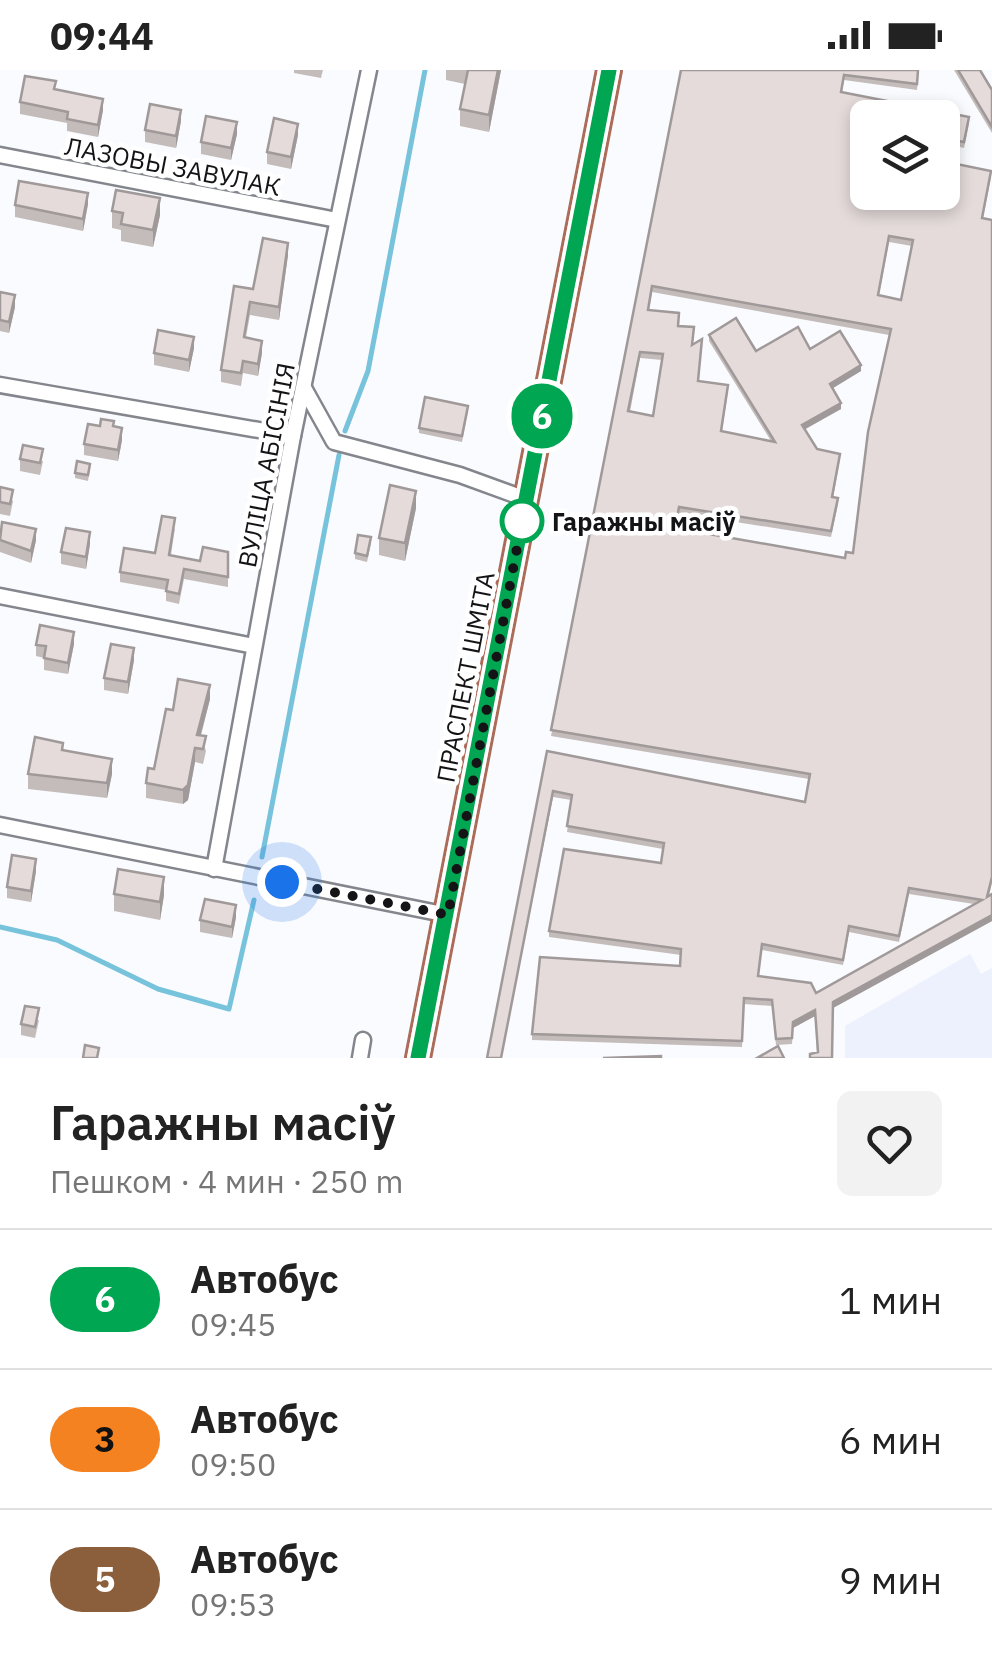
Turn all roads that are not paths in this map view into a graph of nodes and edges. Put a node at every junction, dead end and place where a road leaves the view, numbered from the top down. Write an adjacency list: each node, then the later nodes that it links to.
1 (369, 70): 4 (street, ВУЛІЦА АБІСІНІЯ)
2 (609, 70): 8 (main road, ПРАСПЕКТ ШМІТА)
3 (0, 155): 4 (street, ЛАЗОВЫ ЗАВУЛАК)
4 (337, 220): 6 (street, ВУЛІЦА АБІСІНІЯ)
5 (0, 385): 7 (street)
6 (304, 388): 7 (street, ВУЛІЦА АБІСІНІЯ); 8 (street)
7 (294, 436): 10 (street, ВУЛІЦА АБІСІНІЯ)
8 (526, 499): 13 (main road, ПРАСПЕКТ ШМІТА)
9 (0, 596): 10 (street)
10 (254, 646): 12 (street, ВУЛІЦА АБІСІНІЯ)
11 (0, 825): 12 (street)
12 (214, 869): 13 (street)
13 (448, 915): 16 (main road, ПРАСПЕКТ ШМІТА)
14 (363, 1040): 15 (street)
15 (360, 1058)
16 (418, 1058)

